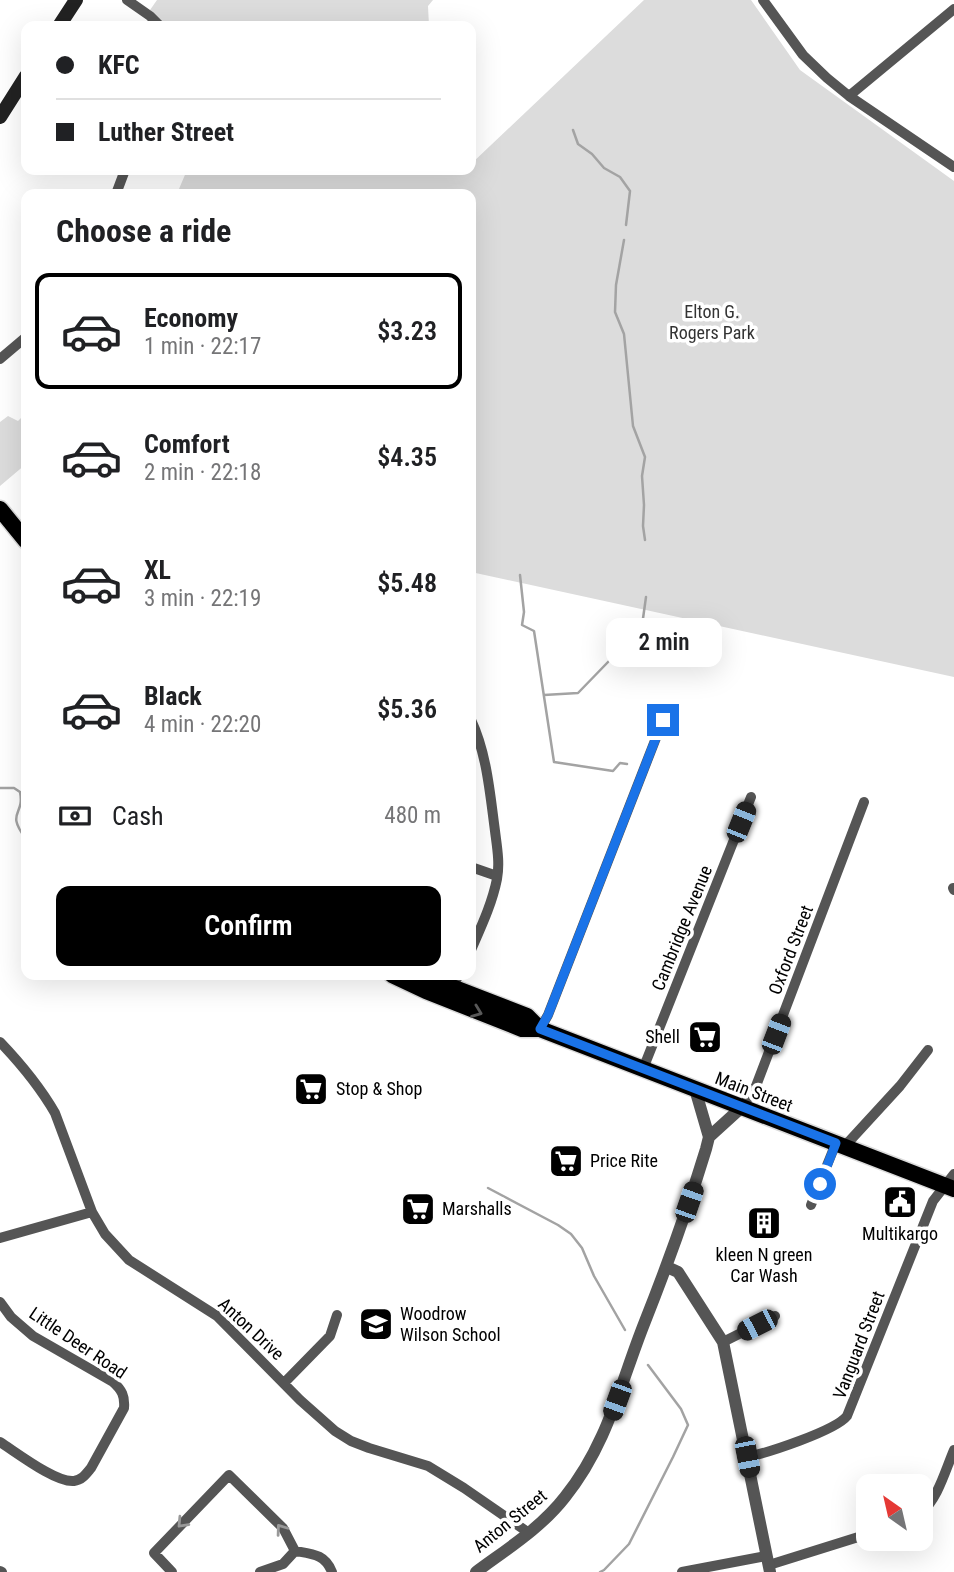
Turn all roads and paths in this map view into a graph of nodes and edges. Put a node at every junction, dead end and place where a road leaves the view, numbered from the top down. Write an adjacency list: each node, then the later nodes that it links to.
1 (76, 0): 5 (main road)
2 (127, 0): 6 (street)
3 (763, 0): 8 (street)
4 (954, 9): 8 (street)
5 (62, 21)
6 (155, 21)
7 (21, 84): 9 (main road)
8 (849, 96): 10 (street)
9 (0, 117)
10 (954, 167)
11 (21, 341): 12 (street)
12 (0, 359)
13 (0, 509): 14 (main road)
14 (21, 535)
15 (663, 720): 25 (street)
16 (476, 734): 20 (street)
17 (751, 797): 28 (street, Cambridge Avenue)
18 (864, 802): 30 (street, Oxford Street)
19 (476, 869): 20 (street)
20 (497, 876): 21 (street)
21 (476, 938)
22 (417, 980): 24 (main road, Main Street)
23 (436, 980): 24 (main road, Main Street)
24 (452, 987): 25 (main road, Main Street)
25 (540, 1029): 28 (main road, Main Street)
26 (0, 1042): 35 (street, Anton Drive)
27 (928, 1050): 32 (street)
28 (643, 1069): 29 (main road, Main Street)
29 (695, 1089): 30 (main road, Main Street); 31 (street)
30 (742, 1107): 31 (street); 32 (main road, Main Street)
31 (709, 1137): 37 (street, Anton Street)
32 (840, 1145): 33 (main road, Main Street); 34 (street)
33 (951, 1183): 45 (street, Vanguard Street)
34 (811, 1205)
35 (92, 1212): 36 (street); 42 (street, Anton Drive)
36 (0, 1238)
37 (667, 1267): 41 (street); 47 (street, Anton Street)
38 (0, 1302): 43 (street, Little Deer Road)
39 (337, 1315): 42 (street)
40 (775, 1316): 41 (street)
41 (723, 1342): 45 (street)
42 (284, 1383): 47 (street, Anton Drive)
43 (0, 1442)
44 (954, 1450): 46 (street)
45 (747, 1457): 50 (street)
46 (933, 1498)
47 (529, 1533): 54 (street, Anton Street)
48 (856, 1538): 50 (street)
49 (295, 1551): 51 (street, one-way to 51); 52 (street); 53 (street)
50 (768, 1565): 55 (street)
51 (173, 1572)
52 (260, 1572)
53 (332, 1572)
54 (476, 1572)
55 (682, 1572)

